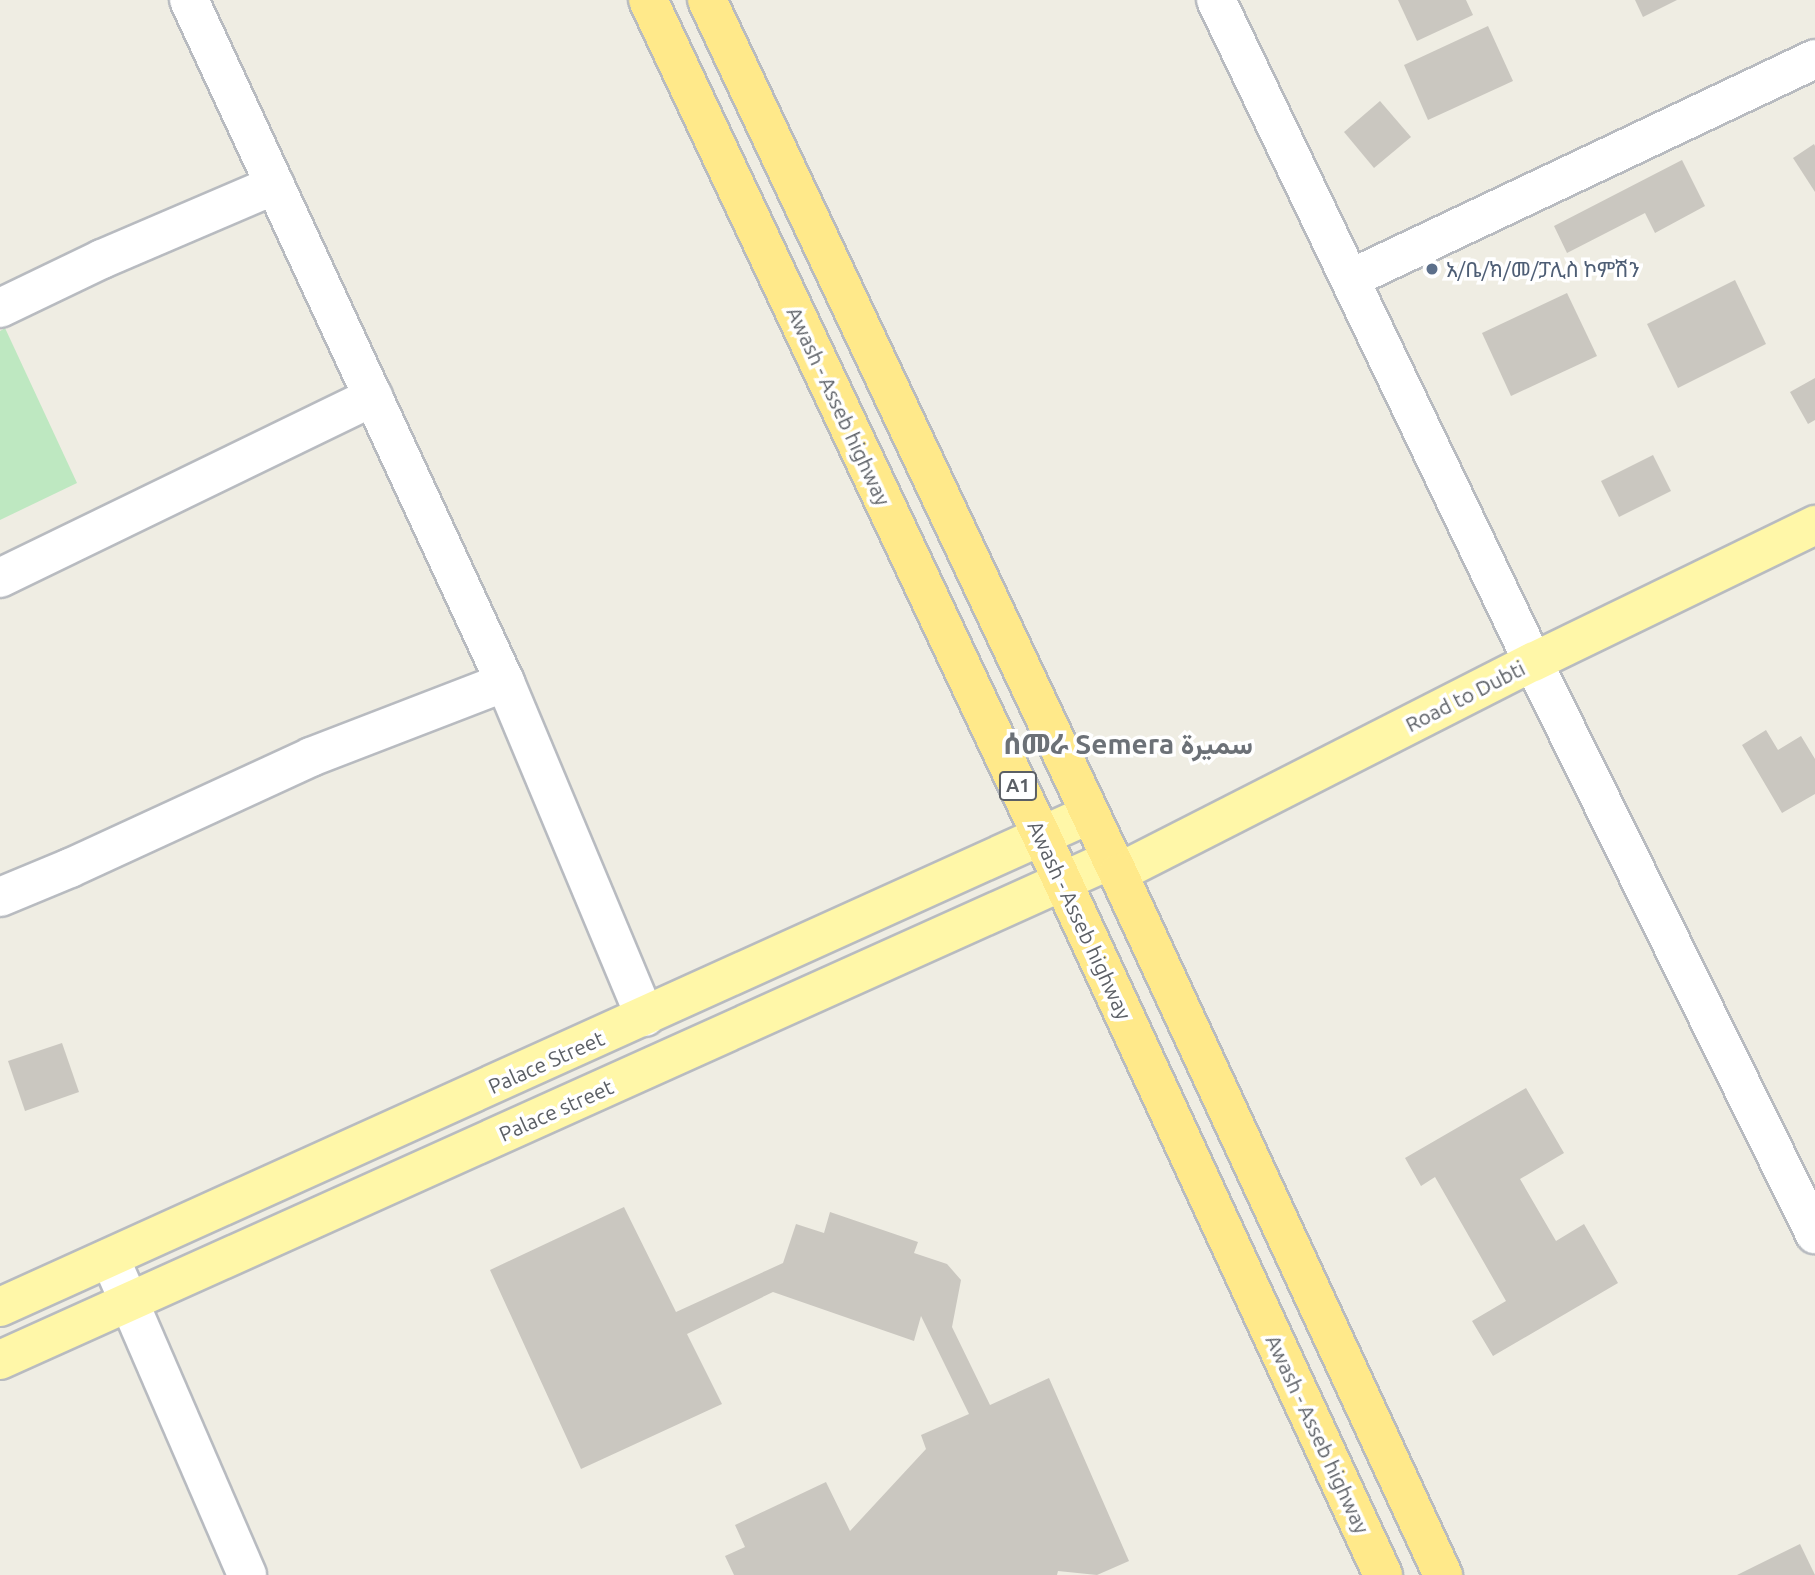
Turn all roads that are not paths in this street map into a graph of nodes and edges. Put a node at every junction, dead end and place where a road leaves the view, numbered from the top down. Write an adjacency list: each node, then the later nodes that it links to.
1 (189, 0): 6 (street)
2 (648, 0): 15 (highway, Awash - Asseb highway / A1)
3 (707, 0): 14 (highway, A1)
4 (1216, 0): 7 (street)
5 (1815, 59): 7 (street)
6 (275, 185): 8 (street); 9 (street)
7 (1352, 278): 12 (street)
8 (0, 308)
9 (373, 397): 11 (street); 13 (street)
10 (1815, 525): 12 (main road, Road to Dubti)
11 (0, 578)
12 (1533, 662): 16 (main road, Road to Dubti); 20 (street)
13 (505, 682): 18 (street); 19 (street)
14 (1090, 814): 15 (main road, Palace Street); 16 (highway, A1)
15 (1042, 837): 17 (highway, Awash - Asseb highway / A1); 19 (main road, Palace Street)
16 (1115, 866): 17 (main road, Palace street); 27 (highway, A1)
17 (1063, 883): 22 (main road, Palace street); 26 (highway, Awash - Asseb highway / A1)
18 (0, 897)
19 (645, 1017): 21 (main road, Palace Street)
20 (1815, 1234)
21 (110, 1258): 22 (street); 23 (main road, Palace Street)
22 (130, 1302): 24 (main road, Palace street); 25 (street)
23 (0, 1307)
24 (0, 1360)
25 (247, 1575)
26 (1383, 1575)
27 (1443, 1575)

